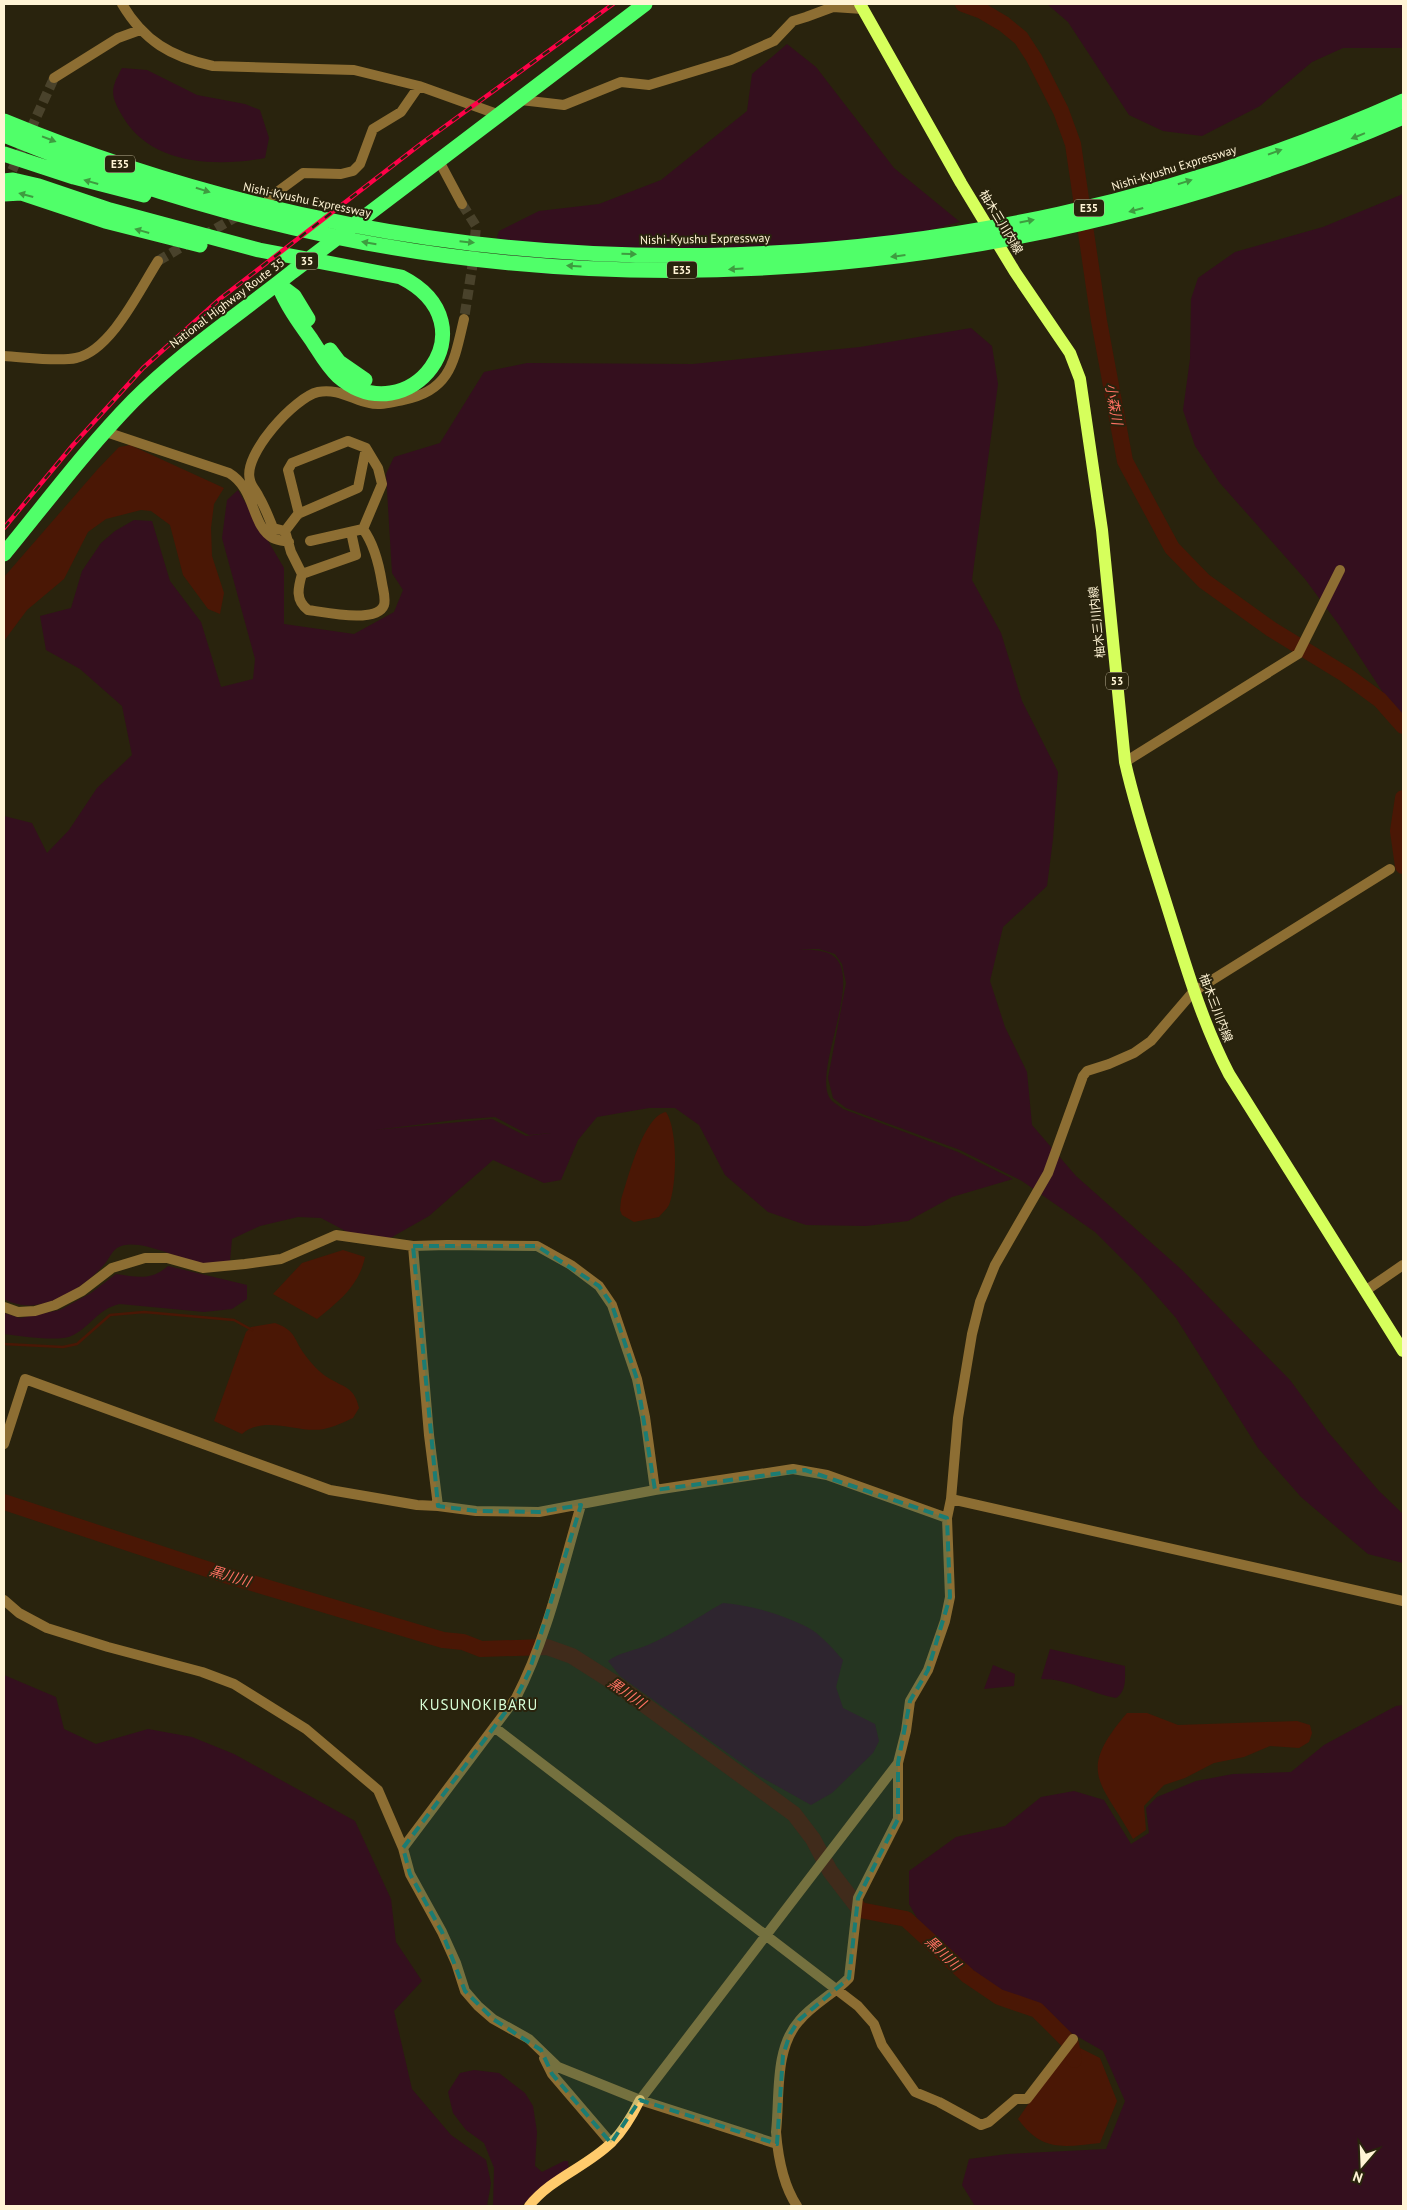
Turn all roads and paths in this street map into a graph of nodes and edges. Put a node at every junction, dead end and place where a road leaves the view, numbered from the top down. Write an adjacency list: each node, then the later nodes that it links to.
1 (122, 4): 4 (street)
2 (645, 4): 7 (highway, National Highway Route 35 / 35)
3 (861, 6): 7 (street); 38 (main road, 柚木三川内線 / 53)
4 (140, 30): 5 (street); 6 (street)
5 (54, 78)
6 (419, 86): 9 (street); 17 (street)
7 (521, 100): 9 (highway, National Highway Route 35 / 35)
8 (1403, 101): 20 (highway, Nishi-Kyushu Expressway / E35, one-way to 8)
9 (497, 114): 14 (highway, National Highway Route 35 / 35)
10 (1403, 117): 20 (highway, Nishi-Kyushu Expressway / E35, one-way to 20)
11 (4, 120): 21 (highway, Nishi-Kyushu Expressway / E35, one-way to 21)
12 (4, 135): 19 (highway, Nishi-Kyushu Expressway / E35)
13 (4, 154): 19 (highway, one-way to 13)
14 (438, 159): 18 (street); 24 (highway, National Highway Route 35 / 35)
15 (4, 181): 22 (highway)
16 (4, 194): 22 (highway, one-way to 16)
17 (269, 198)
18 (462, 204)
19 (224, 210): 21 (highway, Nishi-Kyushu Expressway / E35, one-way to 19)
20 (946, 243): 21 (highway, Nishi-Kyushu Expressway / E35)
21 (418, 244)
22 (259, 253): 24 (highway)
23 (158, 260): 26 (street)
24 (278, 284): 27 (highway, National Highway Route 35 / 35)
25 (464, 319): 31 (street)
26 (4, 356)
27 (106, 432): 34 (street); 35 (highway, National Highway Route 35 / 35)
28 (366, 448): 29 (street); 29 (street); 30 (street)
29 (299, 514): 31 (street)
30 (363, 529): 32 (street); 37 (street)
31 (285, 531): 34 (street)
32 (351, 532): 33 (street); 37 (street)
33 (310, 541)
34 (289, 542): 37 (street)
35 (4, 554)
36 (1340, 570): 38 (street)
37 (302, 574)
38 (1125, 762): 40 (main road, 柚木三川内線 / 53)
39 (1390, 869): 40 (street)
40 (1193, 992): 43 (main road, 柚木三川内線 / 53); 48 (street)
41 (413, 1246): 44 (street); 47 (street); 50 (street)
42 (1403, 1265): 43 (street)
43 (1365, 1291): 45 (main road, 柚木三川内線 / 53)
44 (4, 1307)
45 (1403, 1351)
46 (4, 1444): 50 (street)
47 (655, 1490): 49 (street); 51 (street)
48 (951, 1499): 51 (street); 53 (street)
49 (581, 1505): 50 (street); 54 (street)
50 (438, 1506)
51 (947, 1518): 55 (street)
52 (4, 1600): 56 (street)
53 (1403, 1601)
54 (494, 1727): 56 (street); 57 (street)
55 (898, 1763): 57 (street); 58 (street)
56 (403, 1848): 60 (street)
57 (766, 1935): 58 (street); 61 (street)
58 (835, 1990): 59 (street); 63 (street)
59 (1073, 2038)
60 (541, 2050): 61 (street); 62 (street)
61 (640, 2100): 62 (street); 63 (street)
62 (611, 2143): 64 (street)
63 (777, 2144): 65 (street)
64 (529, 2206)
65 (797, 2206)

